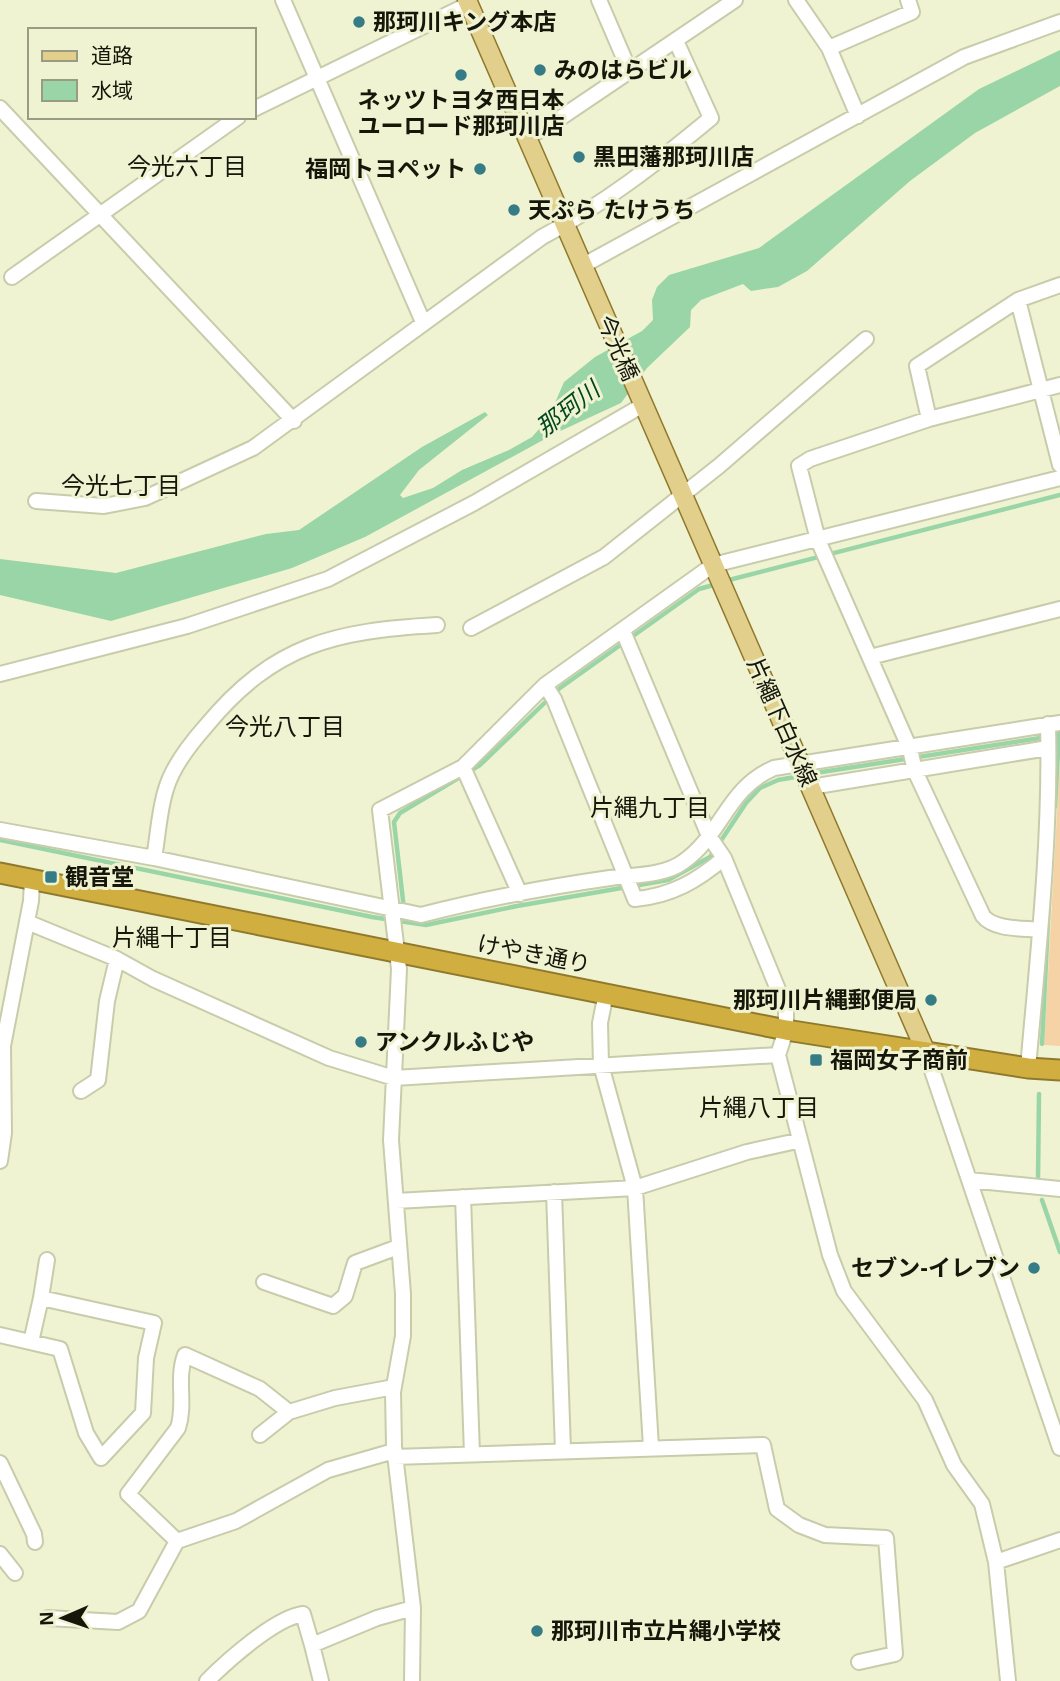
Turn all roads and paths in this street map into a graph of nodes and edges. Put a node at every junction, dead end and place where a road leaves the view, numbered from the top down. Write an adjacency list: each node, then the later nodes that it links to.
1 (283, 0): 11 (street)
2 (599, 0): 10 (street)
3 (735, 0): 8 (street)
4 (796, 0): 9 (street)
5 (908, 0): 9 (street)
6 (468, 2): 11 (street); 16 (main road)
7 (1060, 22): 14 (street)
8 (676, 41): 10 (street); 18 (street)
9 (829, 48): 14 (street)
10 (630, 72): 16 (street)
11 (317, 78): 13 (street); 23 (street)
12 (0, 108): 17 (street)
13 (256, 108)
14 (858, 116): 19 (street)
15 (235, 119): 17 (street)
16 (526, 137): 18 (main road)
17 (100, 215): 20 (street); 29 (street)
18 (564, 225): 19 (main road); 23 (street)
19 (582, 266): 27 (main road, 今光橋)
20 (12, 277)
21 (1060, 285): 22 (street)
22 (1018, 300): 26 (street); 28 (street)
23 (424, 322): 29 (street)
24 (866, 339): 32 (street)
25 (1060, 386): 26 (street)
26 (1040, 390): 28 (street); 30 (street)
27 (641, 400): 32 (main road, 片繩下白水線); 41 (street)
28 (929, 418): 34 (street)
29 (293, 421): 33 (street)
30 (1060, 465)
31 (1060, 478): 34 (street)
32 (682, 495): 35 (main road, 片繩下白水線); 38 (street)
33 (36, 500)
34 (818, 540): 35 (street); 40 (street)
35 (713, 565): 39 (street); 46 (main road, 片繩下白水線)
36 (1060, 609): 40 (street)
37 (437, 625): 52 (street)
38 (471, 628)
39 (623, 631): 42 (street); 51 (street)
40 (870, 657): 45 (street)
41 (0, 674)
42 (545, 685): 47 (street); 55 (street)
43 (1054, 724): 44 (street); 45 (street)
44 (1048, 748): 48 (street); 60 (street)
45 (910, 749): 46 (street); 48 (street)
46 (799, 762): 49 (main road, 片繩下白水線); 51 (street)
47 (463, 767): 57 (street); 58 (street)
48 (915, 771): 49 (street); 60 (street)
49 (811, 787): 66 (main road, 片繩下白水線)
50 (0, 830): 52 (street)
51 (709, 836): 53 (street); 55 (street)
52 (154, 858): 58 (street)
53 (724, 858): 55 (street); 64 (street)
54 (0, 873): 56 (highway, けやき通り)
55 (628, 876): 57 (street)
56 (32, 880): 59 (street); 61 (highway, けやき通り)
57 (520, 894): 58 (street)
58 (393, 908): 61 (street)
59 (27, 922): 62 (street); 65 (street)
60 (1040, 930): 69 (street)
61 (397, 952): 63 (highway, けやき通り); 71 (street)
62 (117, 959): 71 (street); 72 (street)
63 (606, 993): 64 (highway, けやき通り); 68 (street)
64 (786, 1030): 66 (highway, けやき通り); 67 (street)
65 (1, 1044): 74 (street)
66 (925, 1050): 69 (highway, けやき通り); 75 (street)
67 (778, 1055): 68 (street); 73 (street)
68 (601, 1065): 71 (street); 76 (street)
69 (1028, 1068): 70 (highway, けやき通り)
70 (1060, 1070)
71 (394, 1078): 80 (street)
72 (81, 1091)
73 (797, 1140): 76 (street); 100 (street)
74 (0, 1161)
75 (969, 1180): 77 (street); 91 (street)
76 (635, 1188): 78 (street); 90 (street)
77 (1060, 1189)
78 (554, 1192): 79 (street); 92 (street)
79 (463, 1197): 80 (street); 94 (street)
80 (396, 1201): 81 (street)
81 (398, 1247): 83 (street); 87 (street)
82 (47, 1260): 84 (street)
83 (264, 1282)
84 (41, 1298): 86 (street); 86 (street)
85 (0, 1335): 86 (street)
86 (31, 1342)
87 (394, 1387): 88 (street); 93 (street)
88 (289, 1412): 89 (street); 97 (street)
89 (260, 1435)
90 (651, 1447): 92 (street); 105 (street)
91 (1060, 1448)
92 (563, 1450): 94 (street)
93 (394, 1454): 94 (street); 97 (street); 102 (street)
94 (472, 1454)
95 (0, 1463): 98 (street)
96 (1060, 1540): 100 (street)
97 (177, 1541): 103 (street)
98 (35, 1542)
99 (0, 1554): 101 (street)
100 (996, 1562): 109 (street)
101 (15, 1573)
102 (413, 1608): 104 (street); 108 (street)
103 (48, 1618)
104 (312, 1645): 106 (street); 107 (street)
105 (859, 1662)
106 (207, 1681)
107 (321, 1681)
108 (412, 1681)
109 (1009, 1681)

